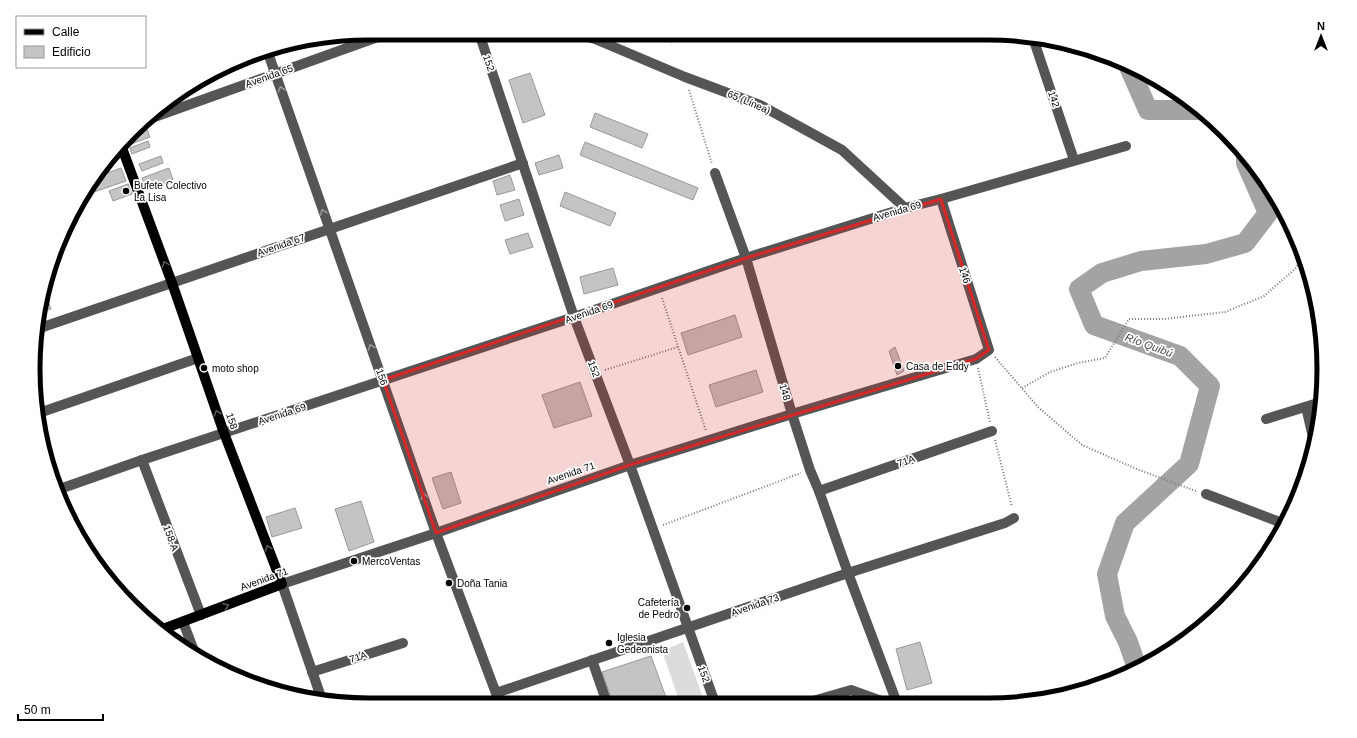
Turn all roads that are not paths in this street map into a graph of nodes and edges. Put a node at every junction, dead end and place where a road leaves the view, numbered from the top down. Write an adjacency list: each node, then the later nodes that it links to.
1 (370, 40): 6 (street, Avenida 65)
2 (481, 40): 11 (street, 152)
3 (595, 40): 14 (street, 65 (Línea))
4 (1035, 44): 10 (street, 142)
5 (269, 55): 6 (street, 156)
6 (275, 74): 7 (street, Avenida 65); 15 (street, 156, one-way to 6)
7 (161, 115)
8 (1126, 146): 10 (street, Avenida 69)
9 (123, 151): 17 (main road, 158, one-way to 9)
10 (1074, 160): 13 (street, Avenida 69)
11 (523, 163): 15 (street, Avenida 67); 18 (street, 152)
12 (715, 173): 16 (street, 148)
13 (941, 199): 14 (street, Avenida 69); 20 (street, 146)
14 (905, 208): 16 (street, Avenida 69)
15 (329, 229): 17 (street, Avenida 67); 22 (street, 156, one-way to 15)
16 (746, 258): 18 (street, Avenida 69); 26 (street, 148)
17 (172, 283): 19 (street, Avenida 67); 21 (main road, 158)
18 (574, 317): 22 (street, Avenida 69); 32 (street, 152)
19 (43, 327)
20 (989, 350): 26 (street, Avenida 71)
21 (198, 358): 25 (street); 30 (main road, 158, one-way to 21)
22 (383, 380): 30 (street, Avenida 69); 38 (street, 156, one-way to 22)
23 (1315, 404): 24 (street)
24 (1306, 407): 27 (street); 28 (street)
25 (43, 412)
26 (792, 414): 32 (street, Avenida 71); 34 (street, 148)
27 (1266, 419)
28 (1311, 430)
29 (992, 431): 34 (street, 71A)
30 (224, 434): 31 (street, Avenida 69); 40 (main road, 158, one-way to 30)
31 (142, 460): 33 (street, Avenida 69); 41 (street, 158-A)
32 (630, 465): 38 (street, Avenida 71); 44 (street, 152)
33 (62, 488)
34 (819, 490): 39 (street, 148)
35 (1206, 494): 37 (street)
36 (1014, 518): 39 (street, Avenida 73)
37 (1279, 522)
38 (436, 533): 40 (street, Avenida 71); 49 (street, 156)
39 (848, 573): 44 (street, Avenida 73); 56 (street, 148)
40 (282, 584): 41 (main road, Avenida 71, one-way to 40); 48 (street, 158)
41 (201, 615): 42 (main road, Avenida 71)
42 (183, 622): 43 (main road, Avenida 71); 46 (street)
43 (166, 628)
44 (687, 628): 47 (street, Avenida 73); 53 (street, 152)
45 (403, 643): 48 (street, 71A)
46 (193, 647)
47 (592, 660): 49 (street, Avenida 73); 52 (street)
48 (312, 672): 50 (street, 158)
49 (496, 693): 51 (street, 156)
50 (320, 694)
51 (498, 698)
52 (605, 698)
53 (713, 698)
54 (823, 698): 55 (street)
55 (874, 698)
56 (895, 698)

